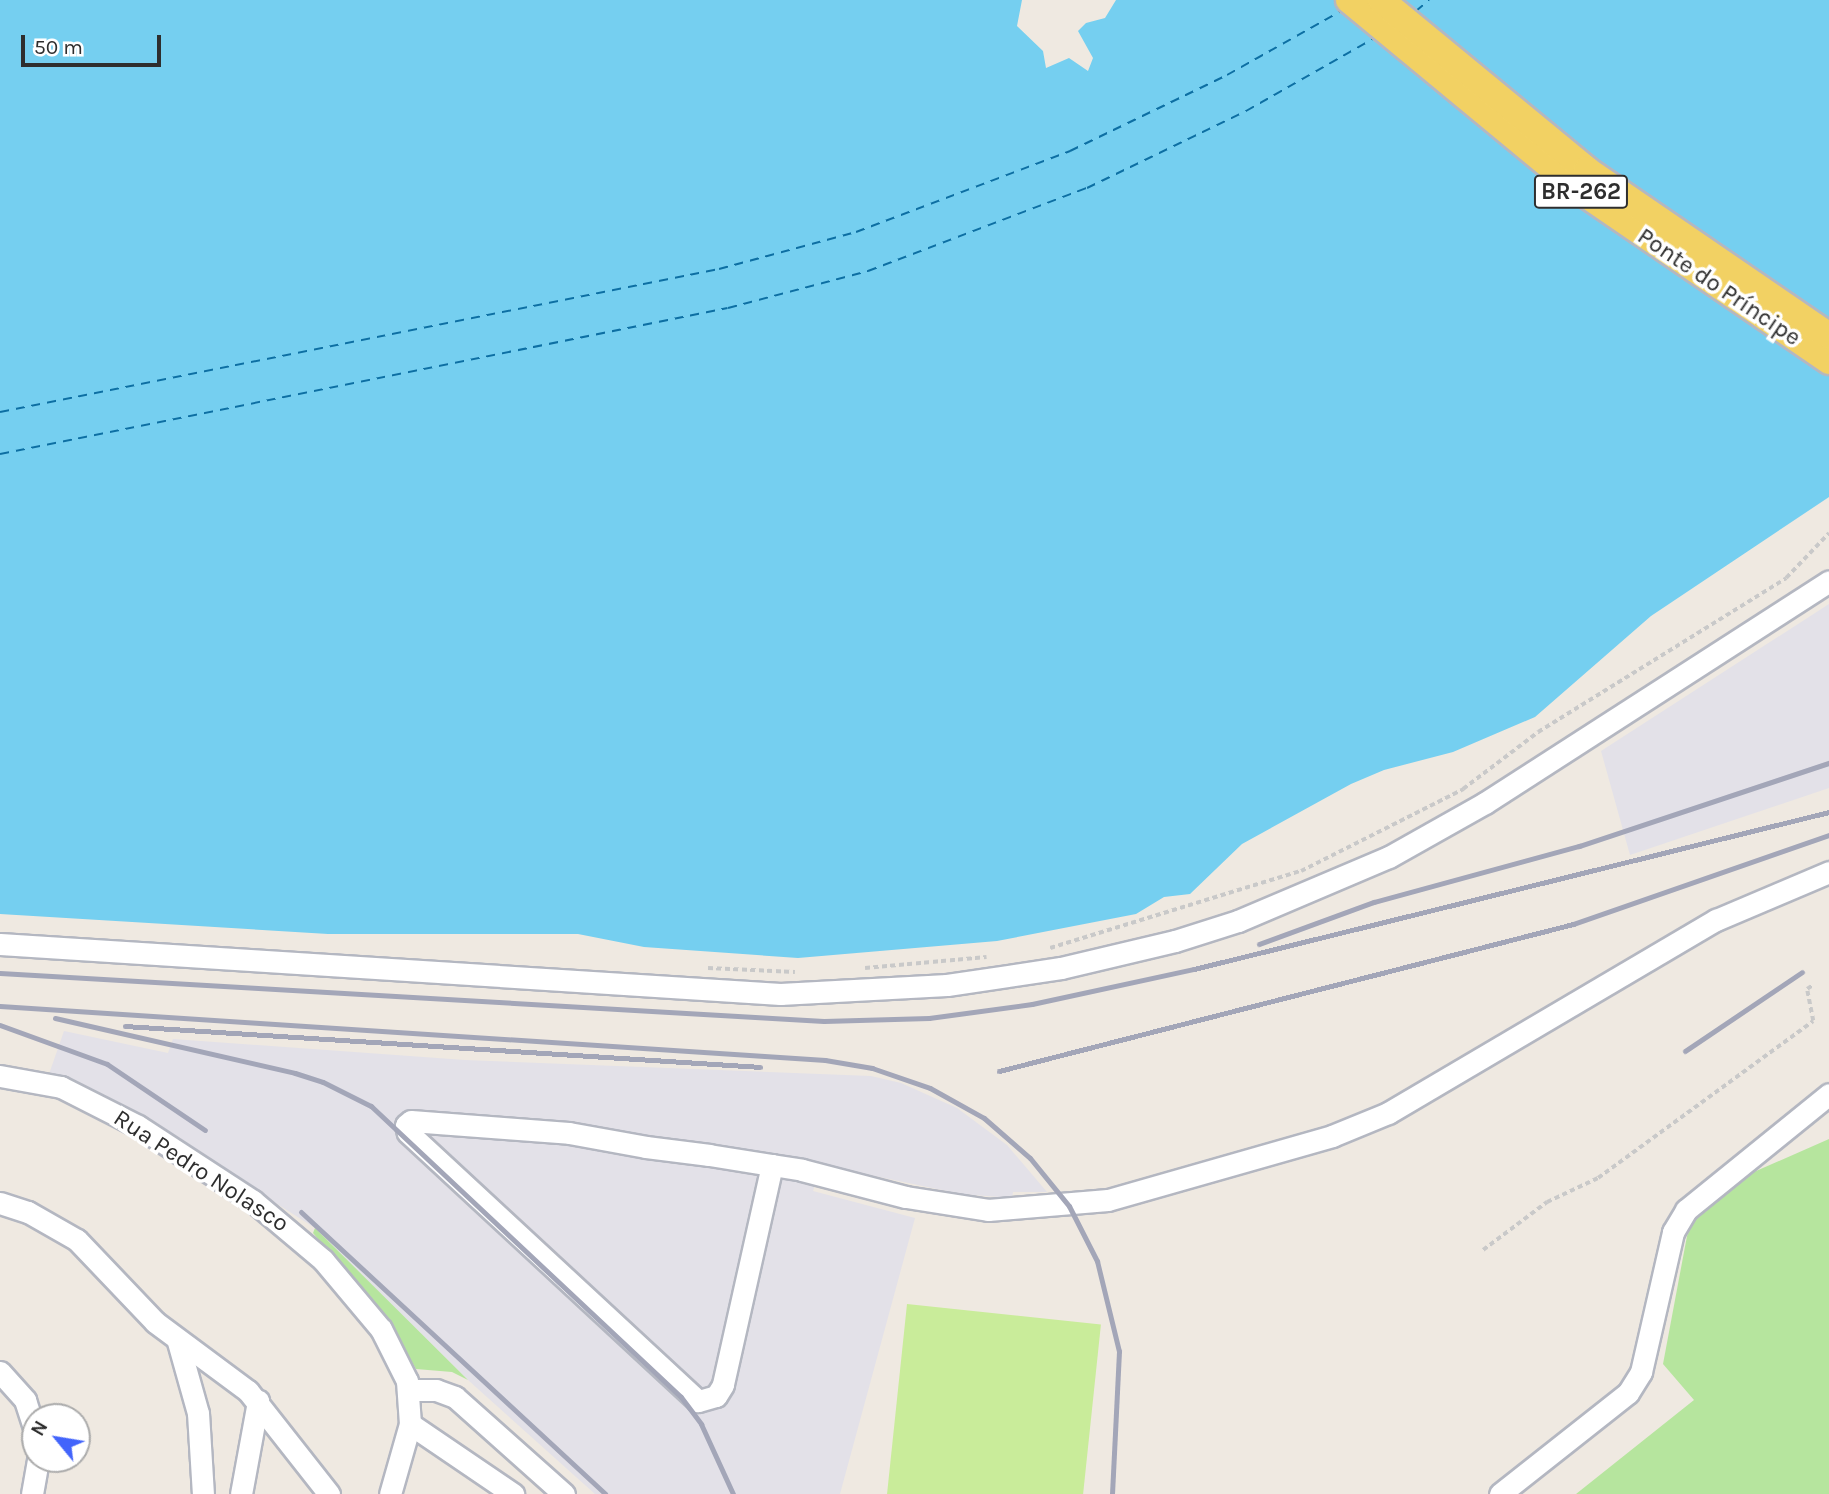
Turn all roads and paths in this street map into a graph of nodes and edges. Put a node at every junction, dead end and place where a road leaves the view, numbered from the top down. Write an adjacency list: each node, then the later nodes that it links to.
1 (1349, 0): 4 (main road, Ponte do Príncipe / BR-262)
2 (1381, 0): 3 (main road, Ponte do Príncipe / BR-262)
3 (1829, 337)
4 (1829, 361)
5 (1829, 533): 9 (path)
6 (1829, 582): 8 (street)
7 (1829, 872): 17 (street)
8 (0, 944)
9 (1046, 949)
10 (990, 957): 12 (path)
11 (703, 967): 13 (path)
12 (862, 968)
13 (802, 971)
14 (1813, 985): 19 (path)
15 (0, 1076): 22 (street, Rua Pedro Nolasco)
16 (1829, 1094): 34 (street)
17 (772, 1165): 17 (street)
18 (0, 1203): 20 (street)
19 (1483, 1250)
20 (178, 1342): 23 (street); 28 (street)
21 (0, 1372): 24 (street)
22 (408, 1391): 25 (street, Rua Pedro Nolasco); 33 (street)
23 (258, 1401): 29 (street); 30 (street)
24 (26, 1403)
25 (410, 1424): 31 (street, Rua Pedro Nolasco); 32 (street)
26 (36, 1473): 27 (street)
27 (32, 1494)
28 (203, 1494)
29 (241, 1494)
30 (329, 1494)
31 (390, 1494)
32 (513, 1494)
33 (564, 1494)
34 (1500, 1494)

